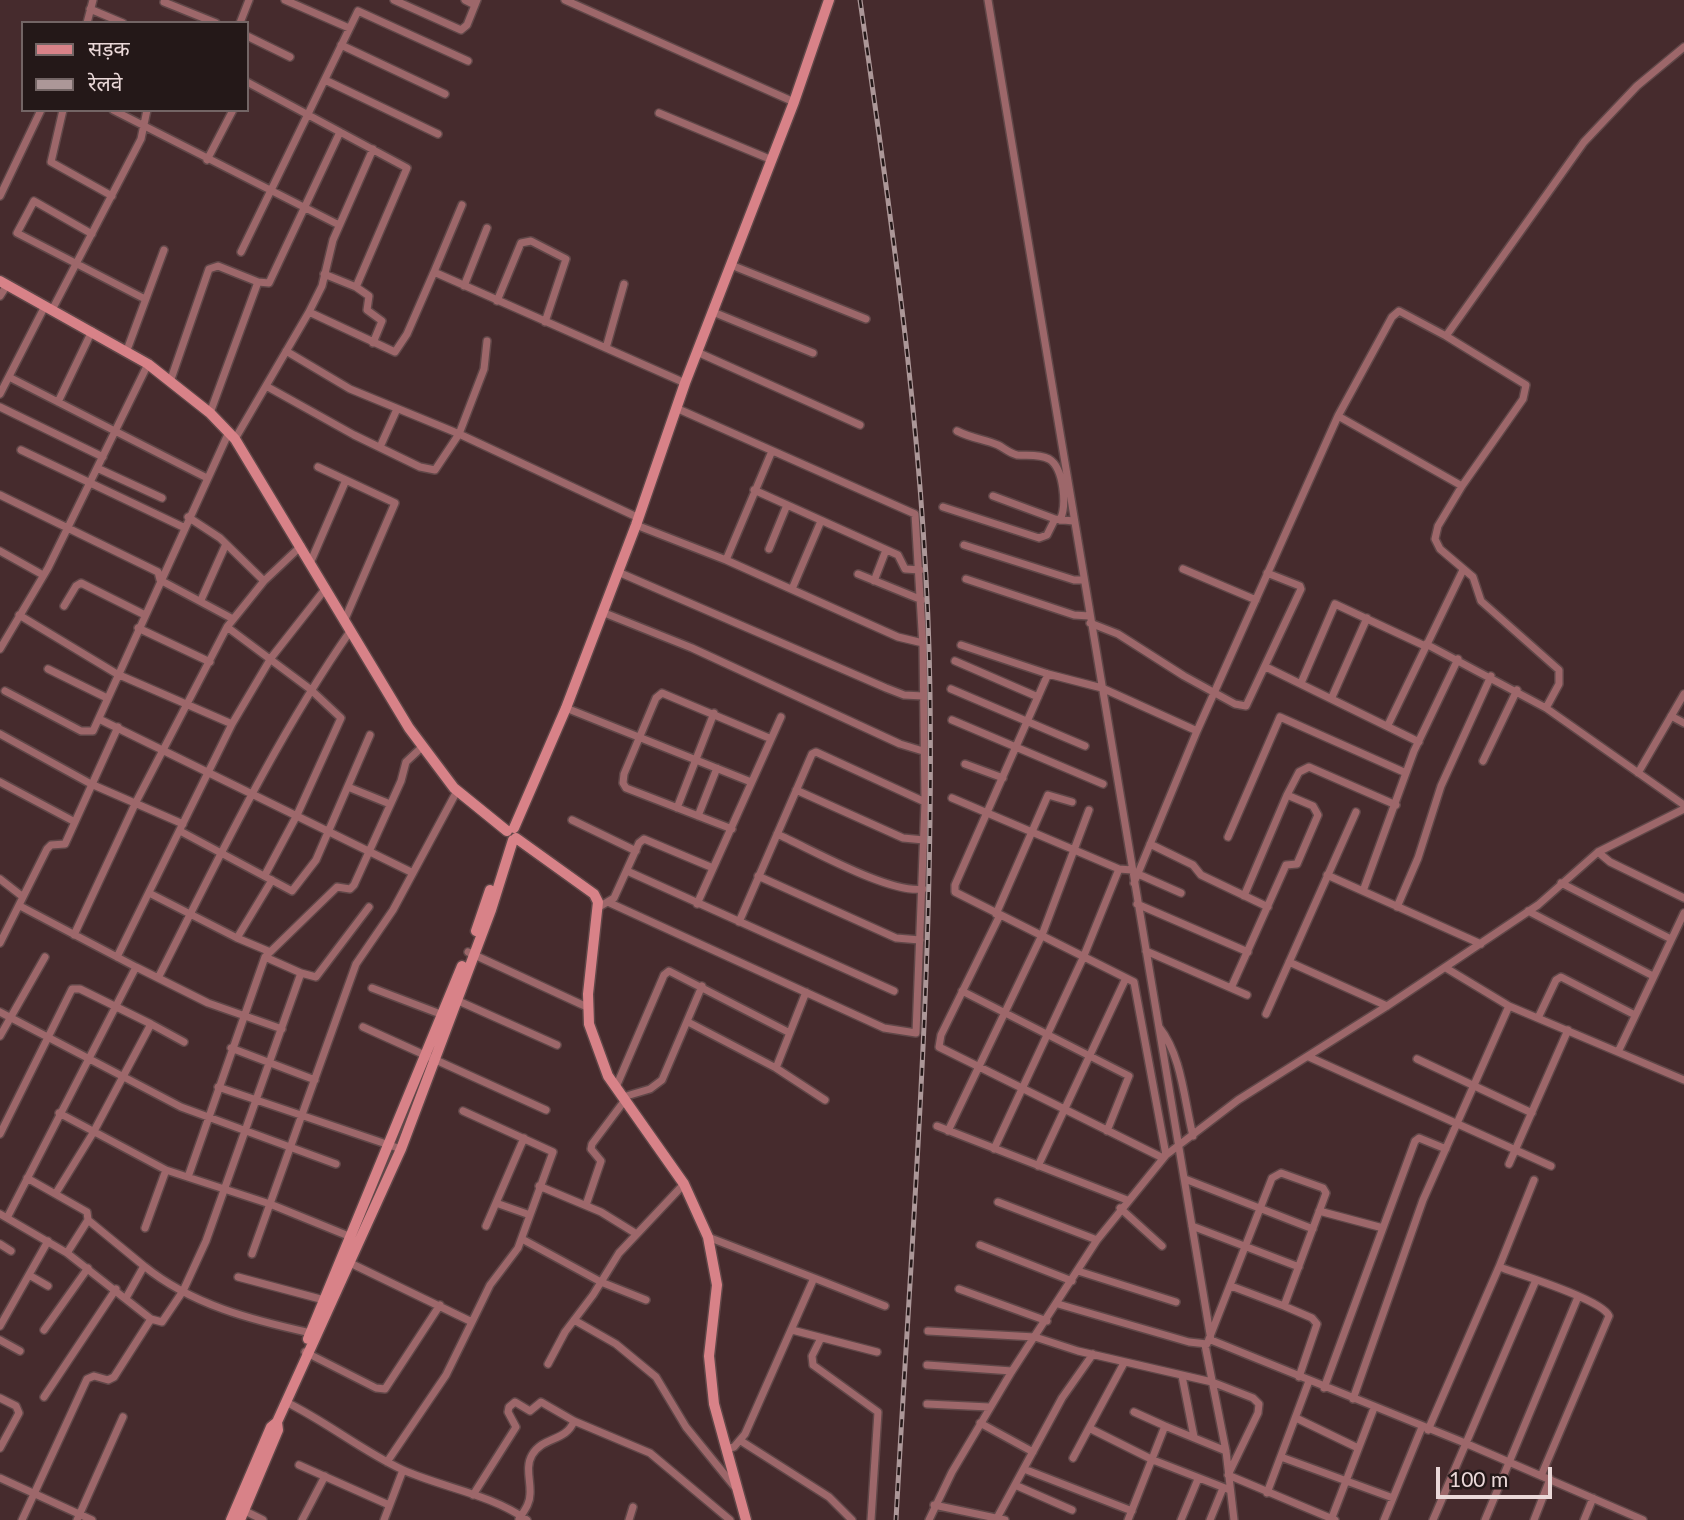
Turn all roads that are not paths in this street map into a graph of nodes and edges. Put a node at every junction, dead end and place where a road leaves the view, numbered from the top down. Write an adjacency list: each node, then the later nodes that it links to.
1 (93, 0): 11 (street)
2 (249, 0): 15 (street)
3 (285, 0): 16 (street)
4 (394, 0): 10 (street)
5 (465, 0): 10 (street)
6 (565, 0): 25 (street)
7 (829, 0): 25 (street)
8 (988, 0): 109 (street)
9 (164, 2): 14 (street)
10 (476, 2)
11 (90, 9): 12 (street); 13 (street)
12 (87, 21)
13 (118, 21)
14 (211, 21)
15 (241, 21)
16 (349, 27): 18 (street); 21 (street)
17 (248, 36): 20 (street)
18 (341, 45): 22 (street); 24 (street)
19 (1684, 47): 67 (street)
20 (290, 57)
21 (468, 61)
22 (325, 80): 32 (street); 35 (street)
23 (248, 85): 32 (street)
24 (444, 94)
25 (794, 102): 38 (street)
26 (40, 112): 40 (street)
27 (63, 112): 41 (street)
28 (116, 112): 33 (street)
29 (147, 112): 33 (street)
30 (232, 112): 37 (street)
31 (659, 113): 38 (street)
32 (308, 115): 34 (street); 39 (street)
33 (144, 128): 37 (street); 41 (street)
34 (340, 132): 36 (street); 43 (street)
35 (438, 134)
36 (373, 149): 44 (street); 57 (street)
37 (206, 160): 39 (street)
38 (772, 160): 50 (street)
39 (271, 192): 43 (street); 48 (street)
40 (0, 196)
41 (112, 196): 46 (street)
42 (462, 205): 51 (street)
43 (303, 208): 44 (street); 53 (street)
44 (339, 225): 52 (street)
45 (488, 228): 56 (street)
46 (92, 234): 49 (street); 49 (street)
47 (164, 250): 59 (street)
48 (242, 252)
49 (76, 265): 59 (street); 61 (street)
50 (731, 265): 63 (street); 64 (street)
51 (434, 272): 56 (street); 69 (street)
52 (324, 274): 57 (street); 62 (street)
53 (258, 282): 77 (street); 85 (street)
54 (3, 283): 58 (street); 61 (street)
55 (624, 284): 70 (street)
56 (464, 286): 60 (street)
57 (356, 287): 69 (street)
58 (0, 296)
59 (145, 299): 71 (street)
60 (498, 301): 65 (street); 65 (street)
61 (49, 308): 66 (street); 76 (street)
62 (309, 312): 69 (street); 72 (street)
63 (713, 312): 73 (street); 74 (street)
64 (866, 319)
65 (545, 322): 70 (street)
66 (92, 331): 71 (street); 81 (street)
67 (1446, 336): 86 (street); 101 (street)
68 (487, 341): 90 (street)
69 (373, 343)
70 (606, 348): 78 (street)
71 (127, 350): 75 (street)
72 (286, 351): 79 (street); 84 (street)
73 (697, 352): 78 (street); 87 (street)
74 (813, 353)
75 (148, 364): 77 (street); 88 (street)
76 (9, 377): 80 (street); 81 (street)
77 (171, 379): 85 (street)
78 (685, 383): 83 (street)
79 (266, 386): 91 (street); 92 (street)
80 (0, 394)
81 (58, 402): 88 (street)
82 (0, 407): 95 (street)
83 (676, 408): 94 (street); 111 (street)
84 (397, 409): 90 (street); 92 (street)
85 (210, 413): 91 (street)
86 (1338, 415): 101 (street); 126 (street)
87 (860, 425)
88 (116, 430): 95 (street); 98 (street)
89 (957, 431): 109 (street)
90 (459, 434): 92 (street); 111 (street)
91 (232, 436): 98 (street); 115 (street)
92 (380, 447)
93 (21, 450): 100 (street)
94 (772, 451): 102 (street); 123 (street)
95 (103, 457): 97 (street)
96 (318, 467): 99 (street)
97 (97, 468): 100 (street); 105 (street)
98 (207, 478): 108 (street)
99 (346, 480): 121 (street); 146 (street)
100 (90, 484): 112 (street); 113 (street)
101 (1462, 486): 124 (street)
102 (754, 490): 106 (street); 120 (street)
103 (0, 495): 113 (street)
104 (993, 496): 109 (street)
105 (162, 498)
106 (788, 505): 110 (street); 117 (street)
107 (943, 507): 109 (street)
108 (188, 517): 112 (street); 114 (street)
109 (1065, 520): 131 (street)
110 (821, 521): 118 (street); 135 (street)
111 (637, 522): 120 (street); 125 (street)
112 (183, 527): 130 (street)
113 (69, 528): 128 (street); 130 (street)
114 (226, 544): 132 (street); 136 (street)
115 (301, 545): 121 (street); 132 (street)
116 (964, 545): 131 (street)
117 (769, 548)
118 (886, 550): 123 (street); 133 (street)
119 (0, 552): 128 (street)
120 (726, 560): 135 (street)
121 (311, 561): 134 (street)
122 (1183, 569): 138 (street)
123 (920, 570): 137 (street)
124 (1463, 570): 152 (street); 177 (street)
125 (618, 572): 140 (street); 171 (street)
126 (1267, 573): 138 (street); 158 (street)
127 (858, 574): 133 (street)
128 (44, 575): 141 (street)
129 (966, 579): 143 (street)
130 (160, 580): 136 (street); 142 (street)
131 (1079, 580): 143 (street)
132 (264, 581): 145 (street)
133 (874, 581): 137 (street)
134 (327, 588): 146 (street); 154 (street)
135 (792, 589): 150 (street)
136 (201, 600): 145 (street)
137 (922, 600): 150 (street)
138 (1255, 600): 169 (street)
139 (64, 606): 142 (street)
140 (602, 612): 176 (street); 198 (street)
141 (19, 615): 153 (street); 160 (street)
142 (145, 615): 148 (street)
143 (1087, 618): 164 (street); 169 (street)
144 (1367, 618): 152 (street); 163 (street); 173 (street)
145 (233, 619): 147 (street)
146 (345, 619): 149 (street)
147 (227, 627): 154 (street); 157 (street)
148 (138, 628): 157 (street); 160 (street)
149 (351, 630): 165 (street); 195 (street)
150 (923, 643): 171 (street)
151 (961, 645): 161 (street)
152 (1426, 645): 155 (street); 186 (street)
153 (0, 649)
154 (271, 657): 165 (street); 185 (street)
155 (1458, 659): 162 (street); 193 (street)
156 (955, 661): 172 (street)
157 (210, 662): 175 (street)
158 (1266, 667): 163 (street); 169 (street)
159 (48, 668): 174 (street)
160 (117, 674): 174 (street); 175 (street)
161 (1048, 674): 164 (street); 172 (street)
162 (1491, 676): 167 (street); 265 (street)
163 (1301, 684): 173 (street)
164 (1098, 687): 188 (street); 246 (street)
165 (310, 689): 214 (street); 227 (street)
166 (951, 689): 183 (street)
167 (1517, 690): 177 (street); 200 (street)
168 (5, 691): 181 (street)
169 (1216, 692): 188 (street)
170 (1684, 694): 179 (street)
171 (923, 696): 198 (street)
172 (1038, 697): 183 (street)
173 (1332, 697): 186 (street)
174 (107, 698): 181 (street)
175 (188, 704): 185 (street); 197 (street)
176 (566, 708): 191 (street); 236 (street)
177 (1546, 708): 205 (street)
178 (714, 713): 191 (street); 192 (street); 199 (street)
179 (1671, 716): 184 (street); 205 (street)
180 (781, 717): 192 (street)
181 (99, 719): 187 (street)
182 (952, 720): 196 (street)
183 (1028, 721): 194 (street); 196 (street)
184 (1684, 723)
185 (232, 724): 203 (street)
186 (1388, 725): 193 (street)
187 (118, 727): 197 (street); 209 (street)
188 (1197, 731): 239 (street)
189 (0, 734): 209 (street)
190 (370, 735): 211 (street)
191 (640, 737): 199 (street); 223 (street)
192 (769, 738): 208 (street)
193 (1419, 741): 204 (street)
194 (1085, 746)
195 (422, 747): 213 (street); 220 (street)
196 (1017, 747): 206 (street); 210 (street)
197 (163, 749): 203 (street); 217 (street)
198 (923, 751): 218 (street)
199 (696, 760): 202 (street); 223 (street)
200 (1483, 761)
201 (965, 764): 206 (street)
202 (717, 768): 208 (street); 228 (street)
203 (208, 772): 214 (street); 231 (street)
204 (1406, 773): 221 (street); 237 (street)
205 (1638, 773): 222 (street)
206 (1003, 778): 225 (street)
207 (0, 782): 230 (street)
208 (751, 782): 232 (street)
209 (91, 784): 217 (street); 230 (street)
210 (1103, 784)
211 (348, 787): 220 (street); 233 (street)
212 (796, 790): 218 (street); 235 (street); 238 (street)
213 (457, 791): 236 (street); 248 (street)
214 (252, 794): 227 (street); 243 (street)
215 (1287, 794): 221 (street); 258 (street); 268 (street)
216 (952, 798): 225 (street)
217 (136, 802): 231 (street); 274 (street)
218 (925, 802): 238 (street)
219 (1072, 802): 234 (street)
220 (390, 804): 240 (street)
221 (1396, 805): 255 (street)
222 (1684, 807): 244 (street)
223 (677, 808): 228 (street)
224 (1089, 810): 241 (street)
225 (989, 811): 234 (street); 271 (street)
226 (1356, 813): 249 (street)
227 (298, 815): 233 (street); 251 (street)
228 (698, 816): 232 (street)
229 (572, 820): 242 (street)
230 (75, 822): 259 (street)
231 (181, 828): 243 (street); 257 (street)
232 (732, 829): 245 (street)
233 (330, 830): 240 (street); 251 (street)
234 (1033, 831): 241 (street); 271 (street)
235 (777, 834): 250 (street); 254 (street)
236 (512, 835): 267 (street); 283 (street)
237 (1228, 837)
238 (924, 840): 254 (street)
239 (1150, 844): 246 (street); 258 (street)
240 (370, 849): 248 (street); 284 (street)
241 (1074, 850): 246 (street); 275 (street)
242 (636, 851): 245 (street); 247 (street)
243 (223, 852): 251 (street); 272 (street)
244 (1598, 852): 253 (street); 260 (street)
245 (713, 868): 262 (street)
246 (1128, 870): 256 (street); 263 (street); 287 (street)
247 (626, 871): 261 (street); 262 (street)
248 (413, 873): 338 (street)
249 (1327, 875): 255 (street); 288 (street)
250 (758, 876): 273 (street); 278 (street)
251 (269, 878): 276 (street)
252 (0, 879): 259 (street)
253 (1561, 883): 269 (street); 277 (street)
254 (923, 889): 278 (street)
255 (1363, 891): 265 (street)
256 (1181, 892)
257 (151, 894): 272 (street); 286 (street)
258 (1244, 896): 268 (street)
259 (23, 897): 264 (street)
260 (1684, 898)
261 (610, 903): 267 (street); 300 (street)
262 (697, 904): 273 (street)
263 (1137, 904): 281 (street); 282 (street)
264 (20, 906): 274 (street); 279 (street)
265 (1397, 906): 280 (street)
266 (369, 907): 291 (street)
267 (598, 907): 305 (street)
268 (1268, 907): 282 (street)
269 (1528, 911): 280 (street); 292 (street)
270 (1684, 913): 277 (street)
271 (998, 914): 275 (street); 299 (street)
272 (190, 915): 276 (street); 293 (street)
273 (739, 922): 298 (street)
274 (74, 935): 286 (street)
275 (1042, 935): 287 (street); 311 (street)
276 (237, 938): 284 (street)
277 (1671, 939): 292 (street)
278 (920, 940): 300 (street)
279 (0, 943)
280 (1481, 944): 290 (street)
281 (1146, 951): 297 (street); 317 (street)
282 (1248, 951): 297 (street)
283 (471, 953): 302 (street); 305 (street)
284 (266, 954): 291 (street); 308 (street)
285 (45, 957): 313 (street)
286 (117, 957): 289 (street)
287 (1083, 958): 294 (street); 322 (street)
288 (1289, 962): 303 (street); 309 (street)
289 (136, 967): 293 (street); 306 (street)
290 (1446, 968): 303 (street); 304 (street)
291 (301, 973): 319 (street)
292 (1653, 976): 312 (street)
293 (158, 978): 308 (street)
294 (1126, 978): 329 (street); 368 (street)
295 (702, 986): 315 (street); 321 (street); 341 (street)
296 (372, 988): 310 (street)
297 (1231, 988): 301 (street)
298 (894, 991)
299 (962, 991): 311 (street); 336 (street)
300 (806, 992): 321 (street)
301 (1247, 995)
302 (453, 999): 310 (street); 326 (street); 331 (street)
303 (1388, 1006): 330 (street)
304 (1510, 1006): 314 (street); 342 (street)
305 (587, 1007): 341 (street)
306 (117, 1008): 316 (street); 324 (street); 332 (street)
307 (0, 1012): 313 (street)
308 (242, 1014): 319 (street); 327 (street)
309 (1266, 1014)
310 (443, 1015): 331 (street)
311 (1005, 1015): 322 (street); 336 (street)
312 (1634, 1015): 314 (street); 328 (street)
313 (10, 1018): 323 (street); 324 (street)
314 (1538, 1018): 320 (street)
315 (688, 1022): 335 (street); 345 (street)
316 (151, 1024): 325 (street); 337 (street)
317 (1158, 1026): 361 (street); 368 (street)
318 (363, 1027): 331 (street)
319 (282, 1029): 334 (street)
320 (1568, 1030): 328 (street); 351 (street)
321 (788, 1032): 335 (street)
322 (1047, 1035): 329 (street); 343 (street)
323 (0, 1037)
324 (49, 1038): 332 (street); 360 (street)
325 (184, 1042)
326 (557, 1045)
327 (231, 1048): 334 (street); 340 (street)
328 (1618, 1052): 339 (street)
329 (1090, 1057): 348 (street); 358 (street)
330 (1309, 1057): 354 (street); 361 (street)
331 (430, 1058): 347 (street); 364 (street)
332 (90, 1059): 337 (street); 350 (street)
333 (1417, 1059): 342 (street)
334 (271, 1063): 338 (street); 344 (street)
335 (776, 1068): 346 (street)
336 (978, 1068): 343 (street); 357 (street)
337 (122, 1078): 353 (street); 359 (street)
338 (315, 1080): 352 (street)
339 (1684, 1080)
340 (218, 1087): 344 (street); 353 (street)
341 (616, 1087): 345 (street)
342 (1474, 1087): 351 (street); 354 (street)
343 (1022, 1089): 348 (street); 365 (street)
344 (258, 1098): 352 (street); 356 (street)
345 (624, 1099): 378 (street); 386 (street)
346 (825, 1101)
347 (546, 1110)
348 (1065, 1110): 358 (street); 371 (street)
349 (463, 1111): 362 (street)
350 (60, 1113): 359 (street); 375 (street)
351 (1532, 1113): 367 (street)
352 (303, 1114): 363 (street); 364 (street)
353 (208, 1116): 356 (street); 374 (street)
354 (1458, 1122): 366 (street); 367 (street)
355 (937, 1126): 357 (street)
356 (245, 1130): 363 (street); 380 (street)
357 (948, 1131): 365 (street)
358 (1107, 1131): 368 (street)
359 (93, 1133): 373 (street); 381 (street)
360 (0, 1134)
361 (1193, 1136): 368 (street)
362 (524, 1138): 379 (street); 384 (street)
363 (291, 1147): 369 (street); 385 (street)
364 (396, 1147): 399 (street); 411 (street)
365 (994, 1149): 371 (street)
366 (1446, 1149): 396 (street); 465 (street)
367 (1515, 1150): 370 (street); 372 (street)
368 (1170, 1153): 376 (street); 382 (street)
369 (336, 1164)
370 (1509, 1164)
371 (1038, 1166): 382 (street)
372 (1551, 1166)
373 (166, 1170): 374 (street); 395 (street)
374 (188, 1177): 380 (street)
375 (27, 1178): 381 (street); 391 (street)
376 (1185, 1178): 387 (street); 394 (street)
377 (1534, 1180): 414 (street)
378 (684, 1184): 398 (street); 400 (street)
379 (539, 1186): 386 (street); 390 (street)
380 (224, 1188): 385 (street); 427 (street)
381 (56, 1193): 392 (street)
382 (1128, 1200): 388 (street)
383 (998, 1202): 402 (street)
384 (496, 1203): 390 (street); 393 (street)
385 (270, 1204): 399 (street); 410 (street)
386 (586, 1205): 398 (street)
387 (1260, 1207): 389 (street); 397 (street); 407 (street)
388 (1120, 1208): 402 (street); 406 (street)
389 (1319, 1211): 396 (street); 397 (street)
390 (530, 1215): 401 (street)
391 (4, 1216): 403 (street)
392 (88, 1220): 409 (street); 412 (street)
393 (486, 1226)
394 (1192, 1226): 407 (street); 449 (street)
395 (145, 1228)
396 (1382, 1228): 462 (street)
397 (1313, 1229): 413 (street)
398 (635, 1233): 422 (street)
399 (351, 1237): 411 (street)
400 (708, 1237): 419 (street); 483 (street)
401 (522, 1239): 422 (street); 440 (street)
402 (1097, 1240): 416 (street)
403 (48, 1241): 409 (street); 417 (street)
404 (0, 1244): 408 (street)
405 (980, 1245): 421 (street)
406 (1162, 1246)
407 (1247, 1247): 413 (street); 424 (street)
408 (11, 1251)
409 (67, 1253): 415 (street)
410 (252, 1254)
411 (346, 1262): 430 (street); 434 (street); 453 (street)
412 (144, 1266): 427 (street); 429 (street)
413 (1299, 1266): 436 (street)
414 (1499, 1267): 420 (street); 477 (street)
415 (88, 1268): 425 (street); 442 (street)
416 (1078, 1271): 421 (street); 432 (street)
417 (29, 1275): 423 (street); 441 (street)
418 (238, 1277): 430 (street)
419 (814, 1278): 435 (street); 443 (street)
420 (1536, 1280): 428 (street); 480 (street)
421 (1072, 1281): 433 (street)
422 (601, 1282): 431 (street); 438 (street)
423 (48, 1286)
424 (1231, 1286): 436 (street); 449 (street)
425 (116, 1289): 429 (street); 463 (street)
426 (959, 1289): 439 (street)
427 (183, 1292): 437 (street); 445 (street)
428 (1578, 1297): 489 (street); 496 (street)
429 (126, 1298): 437 (street)
430 (324, 1300): 445 (street)
431 (646, 1300)
432 (1177, 1302)
433 (1058, 1304): 439 (street); 449 (street)
434 (440, 1305): 440 (street); 453 (street)
435 (885, 1306)
436 (1284, 1306): 459 (street)
437 (151, 1319): 504 (street)
438 (574, 1320): 455 (street); 502 (street)
439 (1047, 1321): 446 (street)
440 (472, 1322): 490 (street)
441 (0, 1326)
442 (44, 1330)
443 (792, 1330): 448 (street); 479 (street)
444 (928, 1331): 446 (street)
445 (311, 1333): 453 (street)
446 (1035, 1337): 452 (street); 457 (street)
447 (0, 1340): 450 (street)
448 (820, 1340): 451 (street); 528 (street)
449 (1208, 1342): 459 (street); 461 (street)
450 (20, 1351)
451 (877, 1352)
452 (1093, 1354): 454 (street); 485 (street)
453 (306, 1355): 466 (street)
454 (1124, 1363): 458 (street); 476 (street)
455 (548, 1364)
456 (927, 1365): 457 (street)
457 (1012, 1371): 468 (street)
458 (1182, 1376): 461 (street); 478 (street)
459 (1299, 1377): 460 (street)
460 (1309, 1381): 462 (street); 472 (street)
461 (1212, 1382): 484 (street); 494 (street)
462 (1324, 1388): 465 (street)
463 (44, 1397)
464 (0, 1398): 481 (street)
465 (1353, 1399): 469 (street)
466 (286, 1402): 490 (street); 514 (street)
467 (927, 1404): 468 (street)
468 (989, 1407): 474 (street)
469 (1374, 1408): 477 (street); 482 (street)
470 (1134, 1412): 475 (street)
471 (123, 1417): 515 (street)
472 (1296, 1418): 482 (street); 486 (street)
473 (574, 1421): 506 (street); 516 (street); 525 (street)
474 (980, 1423): 485 (street); 510 (street)
475 (1166, 1426): 478 (street); 488 (street)
476 (1089, 1428): 487 (street); 488 (street)
477 (1425, 1429): 480 (street); 508 (street)
478 (1194, 1437): 484 (street)
479 (741, 1441): 483 (street); 527 (street)
480 (1465, 1443): 489 (street); 536 (street)
481 (0, 1448)
482 (1358, 1448): 500 (street)
483 (726, 1449): 502 (street)
484 (1226, 1451): 494 (street)
485 (1033, 1452): 492 (street)
486 (1281, 1457): 500 (street); 505 (street)
487 (1073, 1458)
488 (1153, 1460): 498 (street); 513 (street)
489 (1508, 1461): 496 (street); 537 (street)
490 (387, 1462): 493 (street)
491 (299, 1465): 495 (street)
492 (1024, 1469): 501 (street); 513 (street)
493 (403, 1470): 506 (street); 509 (street)
494 (1228, 1475): 503 (street); 505 (street)
495 (325, 1476): 509 (street); 522 (street)
496 (1541, 1476): 499 (street)
497 (0, 1478): 504 (street)
498 (1198, 1479): 503 (street); 531 (street)
499 (1550, 1479): 507 (street); 538 (street)
500 (1344, 1481): 508 (street); 534 (street)
501 (1015, 1485): 512 (street); 517 (street)
502 (737, 1489): 526 (street)
503 (1226, 1489): 532 (street); 533 (street)
504 (35, 1493): 515 (street); 518 (street)
505 (1267, 1493): 534 (street)
506 (473, 1495): 516 (street)
507 (1593, 1498): 539 (street); 540 (street)
508 (1393, 1499): 535 (street)
509 (389, 1505): 523 (street)
510 (934, 1505): 517 (street); 529 (street)
511 (633, 1507): 524 (street)
512 (1072, 1510)
513 (1132, 1511): 530 (street)
514 (240, 1512): 520 (street); 521 (street)
515 (79, 1517): 519 (street)
516 (523, 1519)
517 (1001, 1519)
518 (22, 1520)
519 (92, 1520)
520 (231, 1520)
521 (263, 1520)
522 (302, 1520)
523 (384, 1520)
524 (629, 1520)
525 (730, 1520)
526 (746, 1520)
527 (852, 1520)
528 (871, 1520)
529 (929, 1520)
530 (1128, 1520)
531 (1181, 1520)
532 (1210, 1520)
533 (1234, 1520)
534 (1333, 1520)
535 (1384, 1520)
536 (1433, 1520)
537 (1485, 1520)
538 (1534, 1520)
539 (1584, 1520)
540 (1641, 1520)

